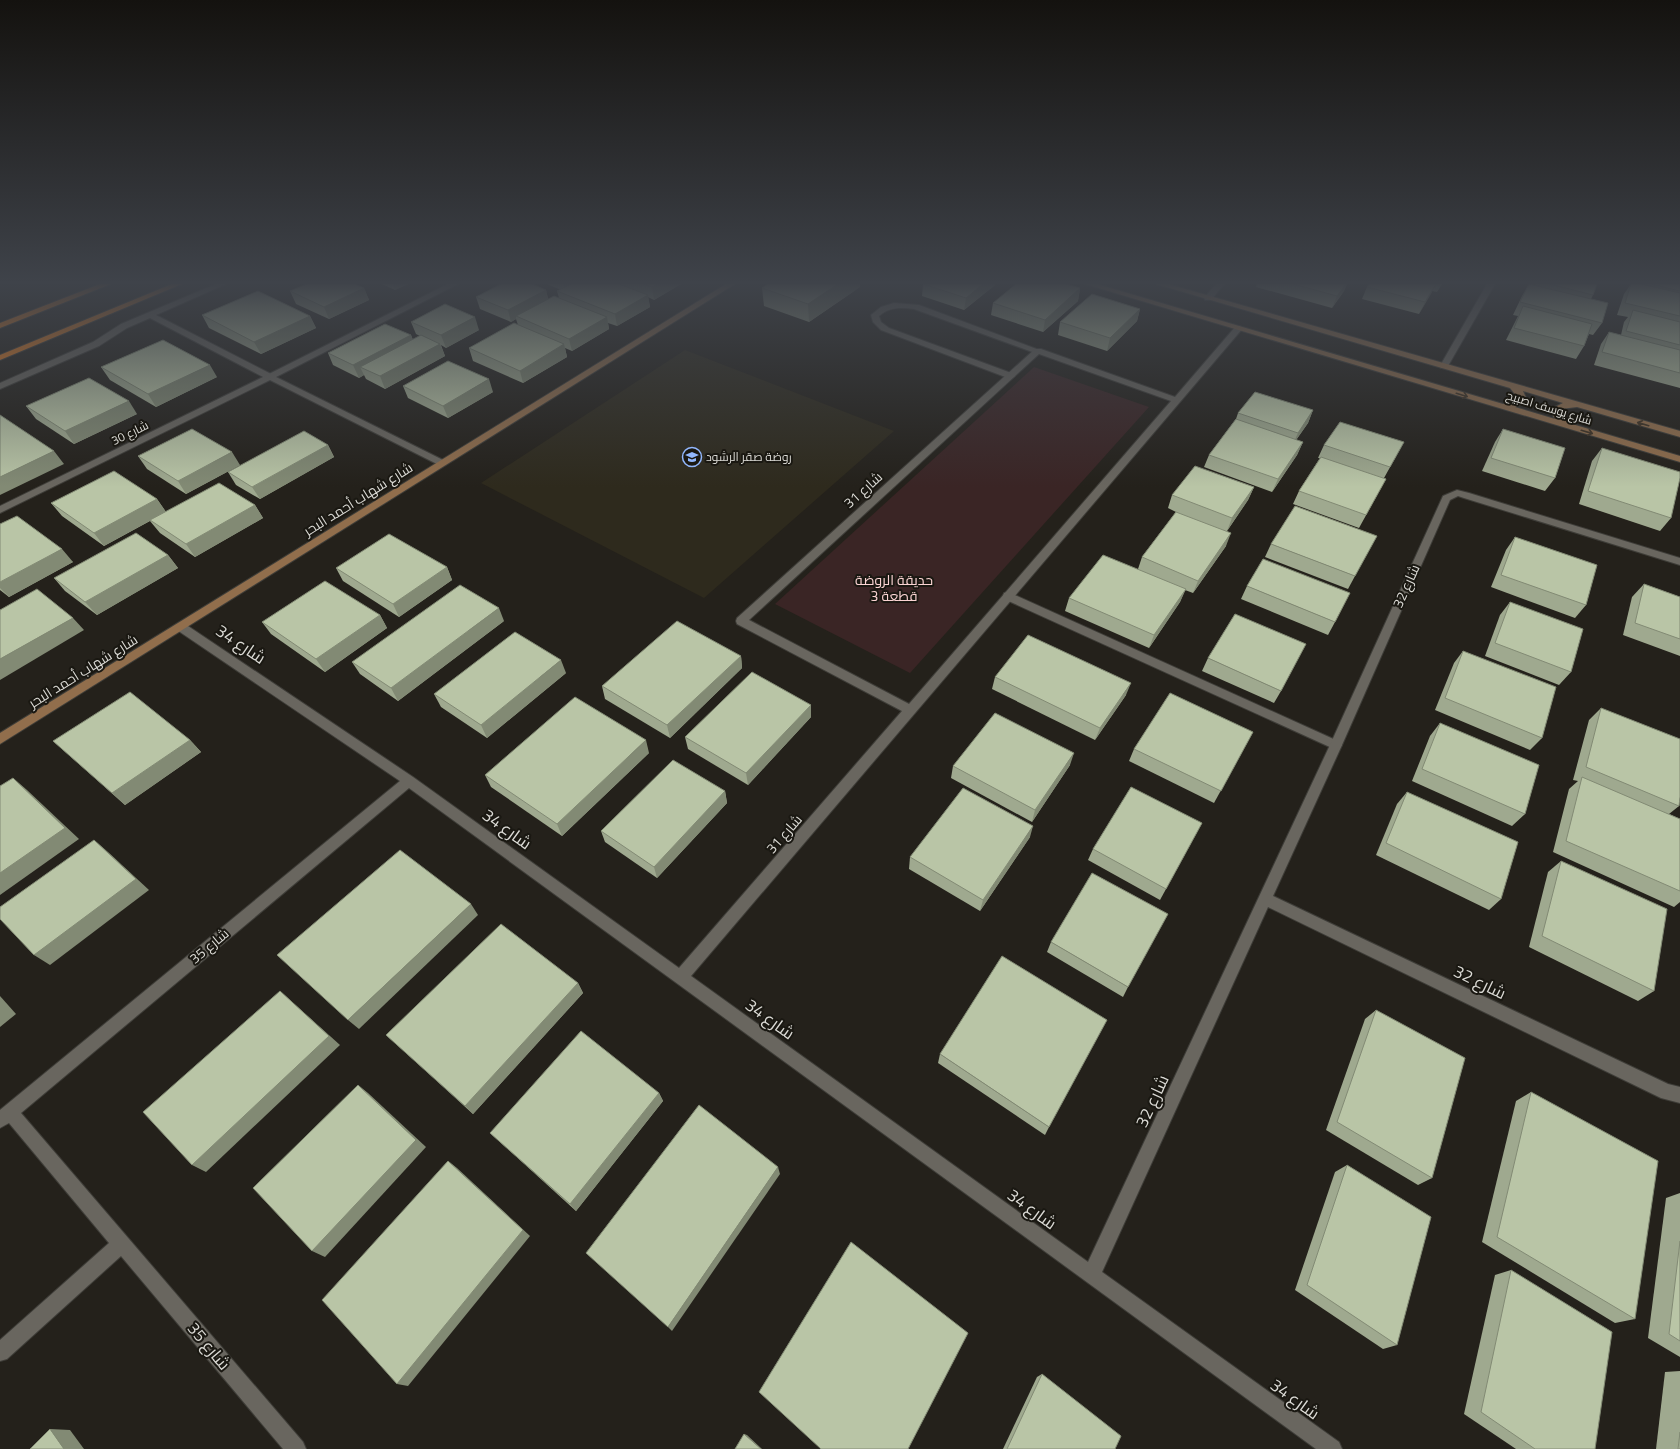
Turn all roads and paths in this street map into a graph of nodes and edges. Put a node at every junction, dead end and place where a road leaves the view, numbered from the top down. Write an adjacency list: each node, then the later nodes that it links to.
1 (1038, 351): 15 (street, شارع 31)
2 (15, 352): 13 (highway)
3 (79, 352): 17 (street)
4 (221, 352): 16 (street)
5 (320, 352): 16 (street, شارع 30)
6 (622, 352): 25 (street, شارع شهاب أحمد البحر)
7 (944, 352): 15 (street)
8 (1040, 352): 19 (street)
9 (1219, 352): 19 (street, شارع 31)
10 (1319, 352): 21 (street, شارع يوسف اصبيح, one-way to 21)
11 (1394, 352): 14 (street, شارع يوسف اصبيح)
12 (1452, 352): 14 (street)
13 (0, 358)
14 (1444, 366): 18 (street, شارع يوسف اصبيح)
15 (1010, 376): 30 (street, شارع 31)
16 (270, 377): 25 (street); 26 (street, شارع 30)
17 (0, 386)
18 (1512, 386): 20 (street, شارع يوسف اصبيح); 21 (street)
19 (1177, 400): 28 (street, شارع 31)
20 (1577, 405): 22 (street); 23 (street, شارع يوسف اصبيح, one-way to 20)
21 (1502, 406): 22 (street, شارع يوسف اصبيح)
22 (1570, 427): 24 (street, شارع يوسف اصبيح, one-way to 24)
23 (1680, 434)
24 (1680, 459)
25 (442, 463): 29 (street, شارع شهاب أحمد البحر)
26 (0, 510)
27 (1680, 562): 32 (street, شارع 32)
28 (1008, 596): 30 (street, شارع 31); 32 (street)
29 (181, 626): 31 (street, شارع شهاب أحمد البحر); 33 (street, شارع 34)
30 (910, 710): 35 (street, شارع 31)
31 (0, 739)
32 (1336, 745): 34 (street, شارع 32)
33 (409, 781): 35 (street, شارع 34); 37 (street, شارع 35)
34 (1266, 899): 36 (street, شارع 32); 39 (street, شارع 32)
35 (680, 978): 39 (street, شارع 34)
36 (1680, 1095)
37 (5, 1116): 38 (street, شارع 35)
38 (122, 1243): 40 (street); 41 (street, شارع 35)
39 (1091, 1275): 42 (street, شارع 34)
40 (0, 1352)
41 (296, 1449)
42 (1332, 1449)

